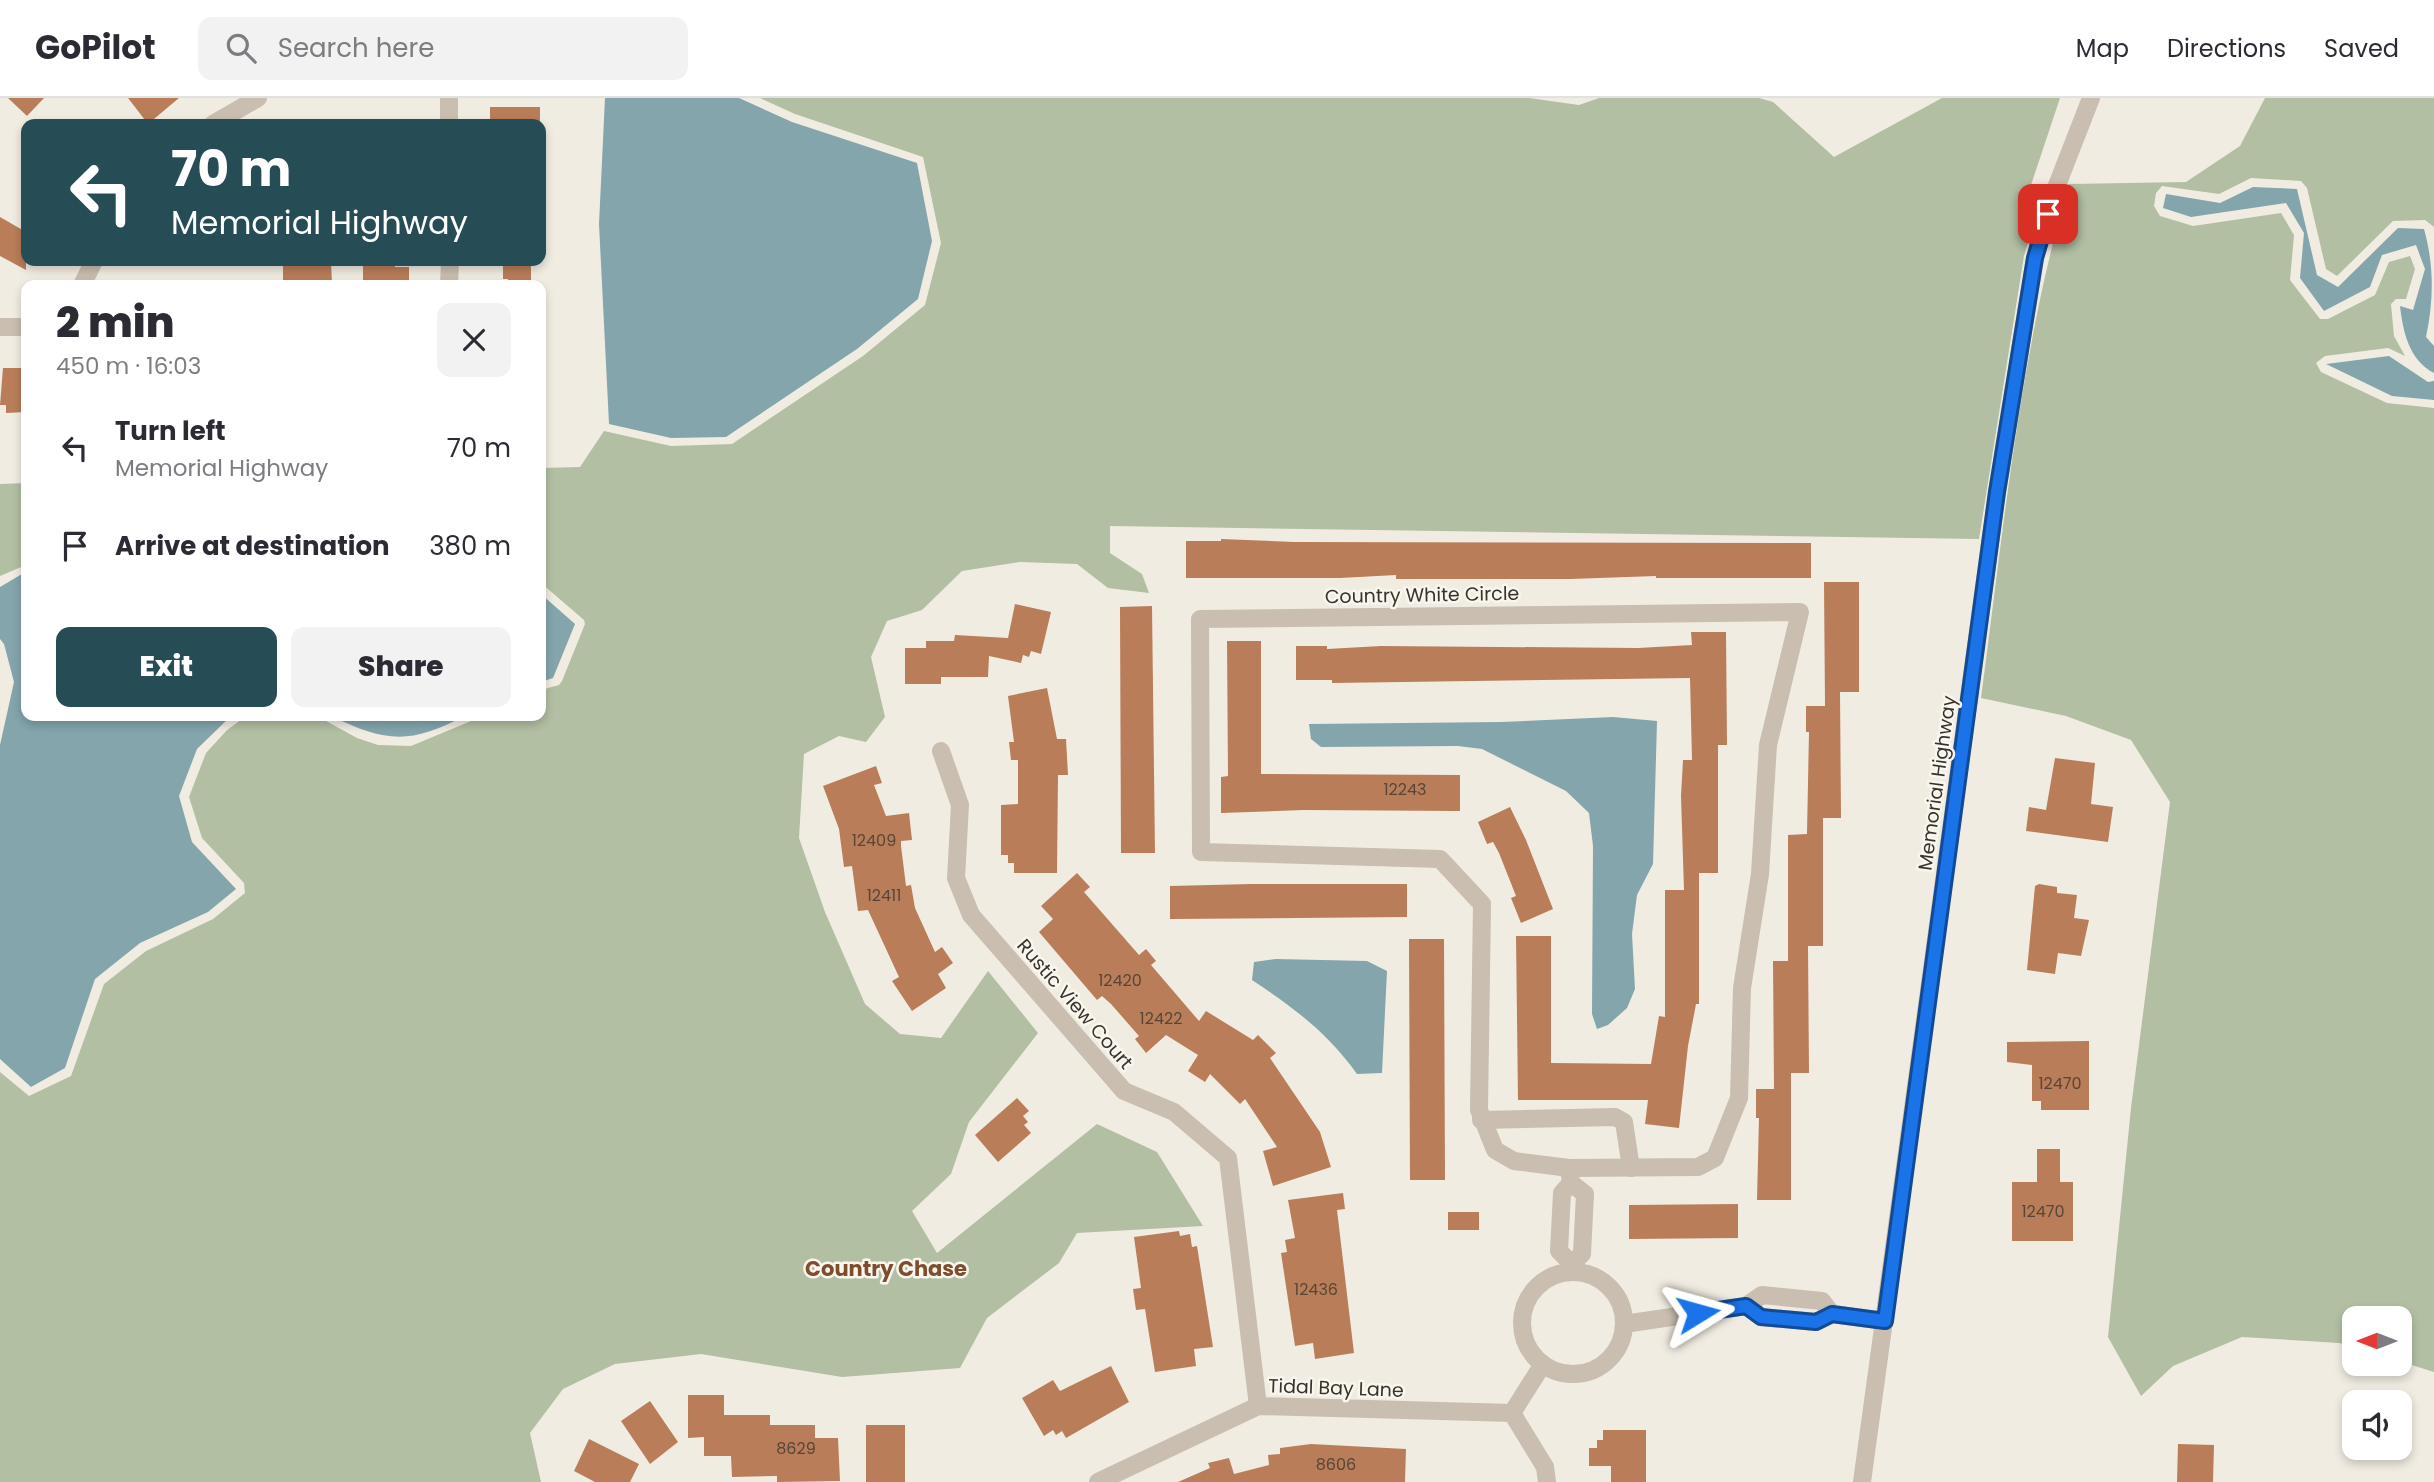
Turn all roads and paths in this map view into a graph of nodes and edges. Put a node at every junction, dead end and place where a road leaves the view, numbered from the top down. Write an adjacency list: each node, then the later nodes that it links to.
1 (258, 98): 4 (street)
2 (449, 98): 5 (street)
3 (2091, 98): 13 (street, Memorial Highway)
4 (222, 119)
5 (449, 119)
6 (0, 327): 7 (street)
7 (21, 327)
8 (941, 751): 16 (street, Rustic View Court)
9 (1481, 1121): 10 (street); 10 (street, Country White Circle); 11 (street, Country White Circle)
10 (1631, 1168): 11 (street, Country White Circle)
11 (1570, 1175): 12 (street)
12 (1572, 1268): 14 (street); 15 (street)
13 (1885, 1321): 14 (street); 20 (street, Memorial Highway)
14 (1624, 1324): 15 (street)
15 (1543, 1364): 17 (street)
16 (1258, 1406): 17 (street, Tidal Bay Lane); 18 (street, Tidal Bay Lane)
17 (1512, 1413): 19 (street)
18 (1098, 1482)
19 (1547, 1482)
20 (1862, 1482)

